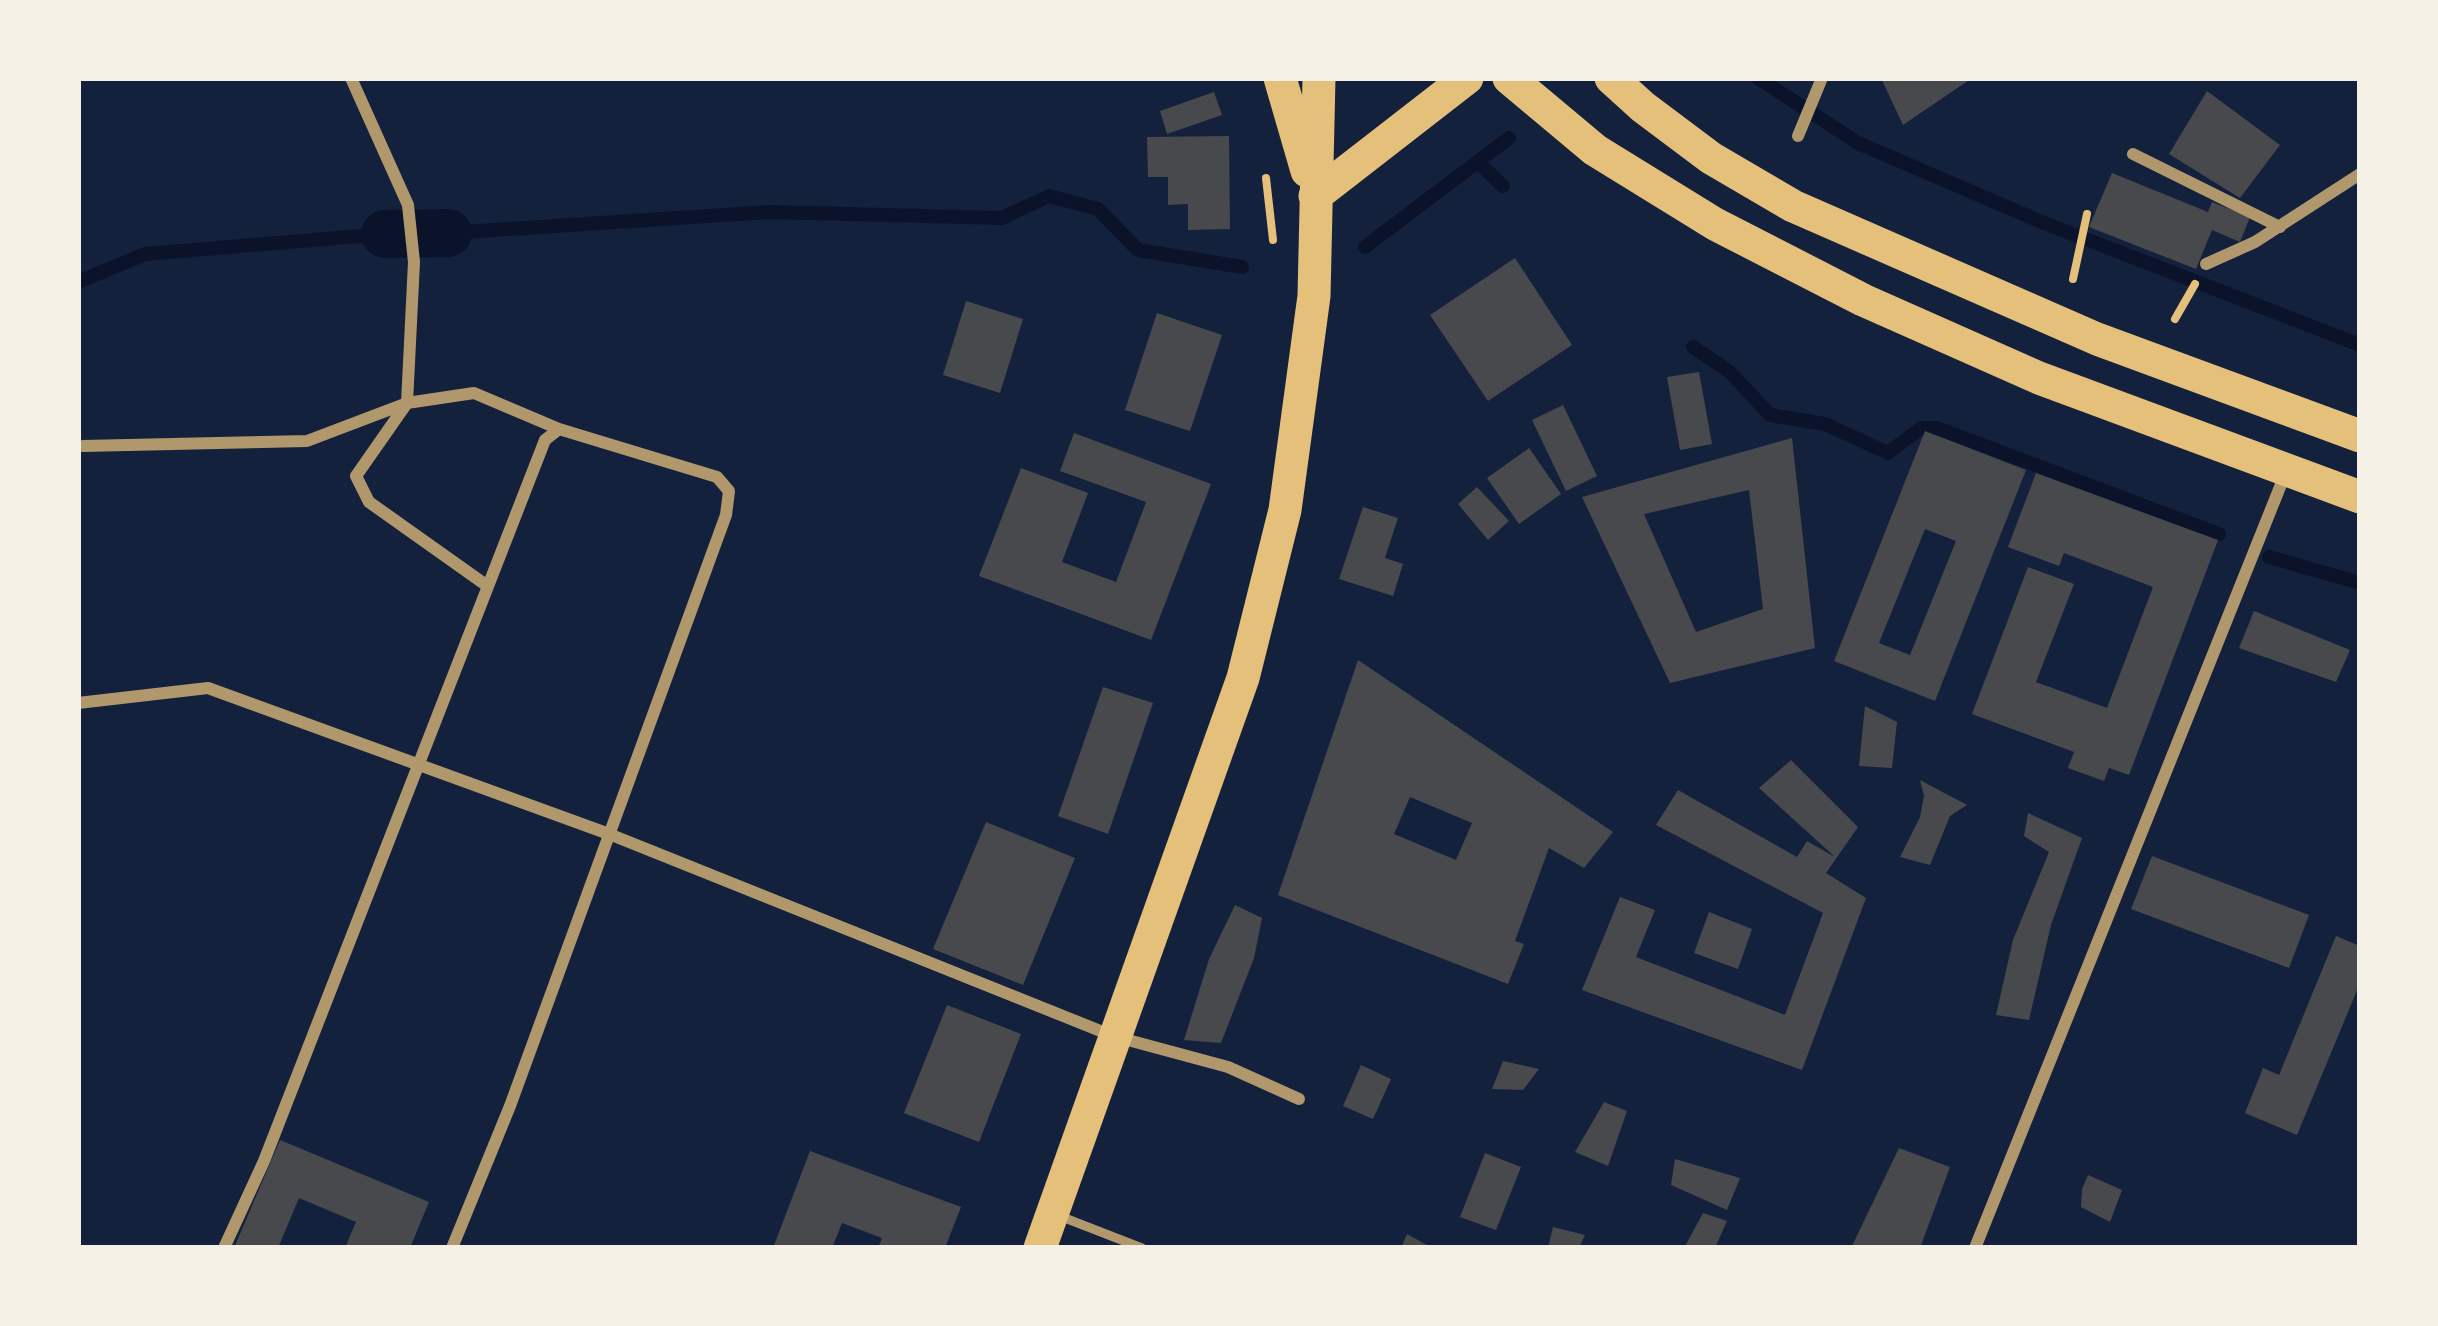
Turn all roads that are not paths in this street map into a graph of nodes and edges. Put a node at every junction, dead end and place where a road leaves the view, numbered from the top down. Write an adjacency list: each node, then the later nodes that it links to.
1 (351, 78): 14 (street)
2 (1280, 78): 11 (highway)
3 (1319, 78): 11 (highway)
4 (1467, 78): 11 (highway)
5 (1509, 78): 18 (highway)
6 (1611, 78): 16 (highway)
7 (1822, 78): 8 (street)
8 (1798, 136)
9 (2133, 154): 12 (street)
10 (2360, 175): 12 (street)
11 (1315, 196): 24 (highway)
12 (2280, 227): 13 (street)
13 (2206, 264)
14 (406, 403): 15 (street); 17 (street); 20 (street)
15 (559, 429): 20 (street); 23 (street)
16 (2360, 436)
17 (83, 446)
18 (2287, 471): 19 (highway); 31 (street)
19 (2360, 497)
20 (486, 585): 22 (street)
21 (78, 703): 22 (street)
22 (416, 764): 23 (street); 27 (street)
23 (609, 834): 24 (street); 28 (street)
24 (1113, 1036): 25 (street); 26 (highway)
25 (1299, 1099)
26 (1054, 1214): 29 (highway); 30 (lane)
27 (224, 1248)
28 (452, 1248)
29 (1040, 1248)
30 (1142, 1248)
31 (1975, 1248)

